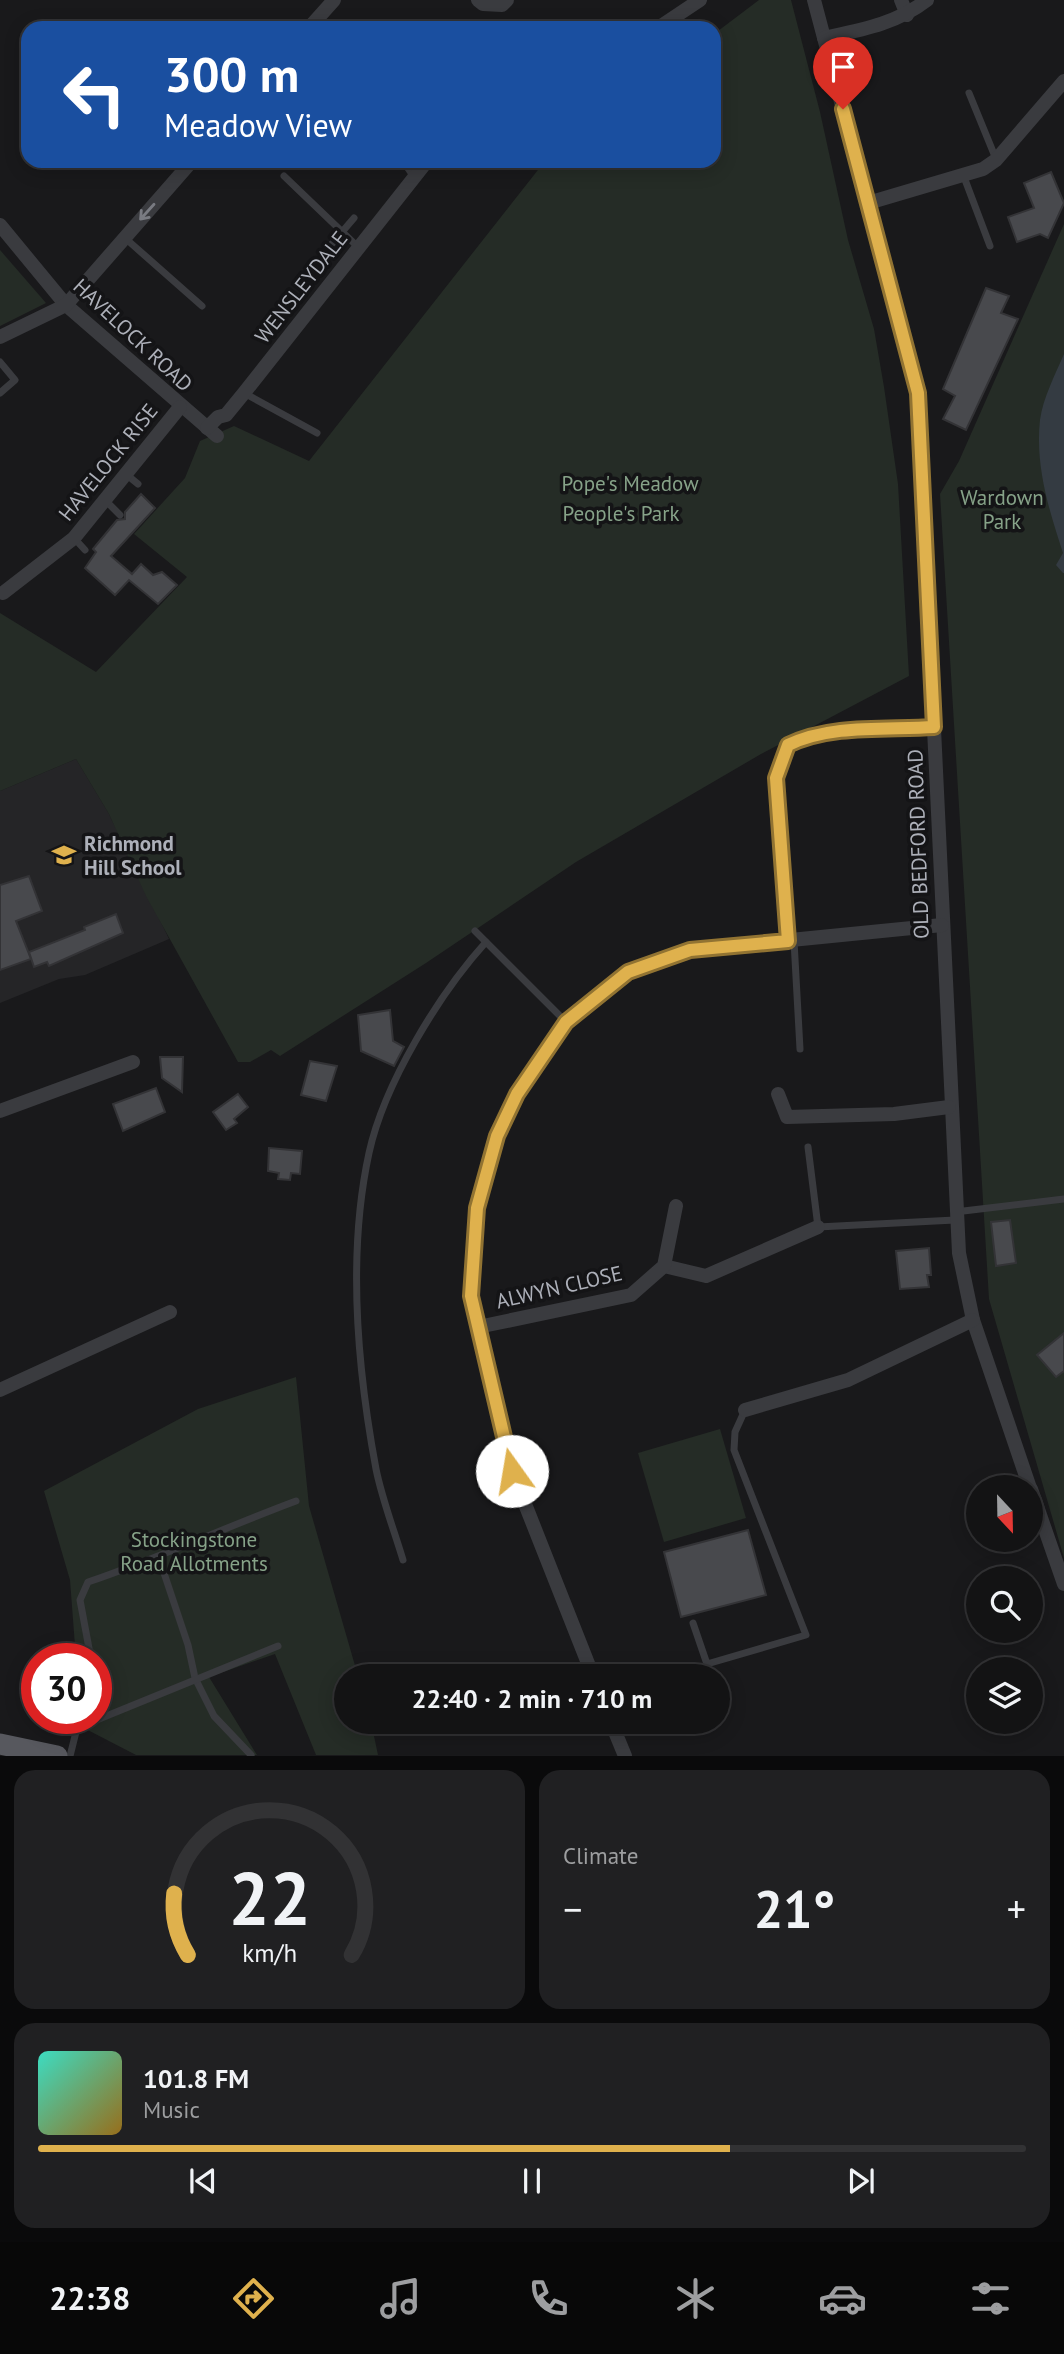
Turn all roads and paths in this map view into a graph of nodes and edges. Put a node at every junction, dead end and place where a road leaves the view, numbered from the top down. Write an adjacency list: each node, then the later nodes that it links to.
1 (334, 0): 9 (street)
2 (478, 0): 3 (street)
3 (507, 0)
4 (700, 0): 10 (street)
5 (814, 0): 11 (street, OLD BEDFORD ROAD)
6 (901, 0): 8 (street)
7 (927, 0): 8 (street)
8 (907, 15): 11 (street)
9 (315, 21)
10 (669, 21)
11 (824, 38): 21 (street, OLD BEDFORD ROAD)
12 (1064, 81): 14 (street)
13 (969, 93): 14 (lane)
14 (996, 160): 20 (street)
15 (186, 168): 25 (street, one-way to 25)
16 (408, 168): 19 (lane)
17 (422, 168): 19 (street, WENSLEYDALE)
18 (285, 176): 24 (lane)
19 (414, 177): 28 (street, WENSLEYDALE)
20 (964, 177): 21 (street); 27 (lane)
21 (868, 203): 43 (street, OLD BEDFORD ROAD)
22 (354, 218): 24 (lane)
23 (0, 225): 29 (street, HAVELOCK ROAD)
24 (342, 232): 26 (lane); 28 (lane)
25 (125, 237): 29 (street); 30 (lane)
26 (330, 246)
27 (990, 246)
28 (359, 248): 34 (street, WENSLEYDALE)
29 (66, 305): 31 (street); 35 (street, HAVELOCK ROAD)
30 (202, 306)
31 (0, 337)
32 (0, 362): 33 (lane)
33 (0, 393)
34 (244, 393): 36 (street, WENSLEYDALE); 37 (lane)
35 (180, 407): 36 (street, HAVELOCK ROAD); 38 (street, HAVELOCK RISE)
36 (212, 432)
37 (317, 433)
38 (106, 501): 39 (lane); 40 (street, HAVELOCK RISE)
39 (120, 515)
40 (74, 538): 41 (lane); 42 (street, HAVELOCK RISE)
41 (85, 550)
42 (3, 593)
43 (934, 727): 44 (street, OLD BEDFORD ROAD); 46 (lane)
44 (943, 925): 46 (street); 52 (street, OLD BEDFORD ROAD)
45 (475, 931): 47 (lane)
46 (791, 941): 48 (street); 49 (lane)
47 (486, 942): 48 (lane); 69 (lane)
48 (566, 1022): 62 (street)
49 (800, 1049)
50 (132, 1062): 53 (street)
51 (778, 1094): 52 (street)
52 (949, 1107): 57 (street, OLD BEDFORD ROAD)
53 (0, 1111)
54 (808, 1147): 58 (lane)
55 (1064, 1199): 57 (lane)
56 (676, 1206): 59 (street)
57 (955, 1216): 58 (lane); 61 (street, OLD BEDFORD ROAD)
58 (818, 1227): 59 (street)
59 (664, 1266): 62 (street, ALWYN CLOSE)
60 (170, 1312): 63 (street)
61 (973, 1320): 64 (street); 65 (street, OLD BEDFORD ROAD)
62 (478, 1327): 74 (street)
63 (0, 1391)
64 (745, 1410): 71 (lane)
65 (1027, 1475)
66 (296, 1501): 68 (lane)
67 (1043, 1523): 70 (street, OLD BEDFORD ROAD)
68 (159, 1558): 72 (lane); 75 (lane)
69 (403, 1560)
70 (1064, 1584)
71 (694, 1623)
72 (88, 1643)
73 (278, 1646): 75 (lane)
74 (588, 1664)
75 (194, 1678): 76 (lane); 82 (lane)
76 (112, 1712)
77 (75, 1734): 81 (lane)
78 (616, 1734): 83 (street)
79 (0, 1744): 80 (main road)
80 (57, 1755)
81 (70, 1755)
82 (251, 1755)
83 (625, 1755)

